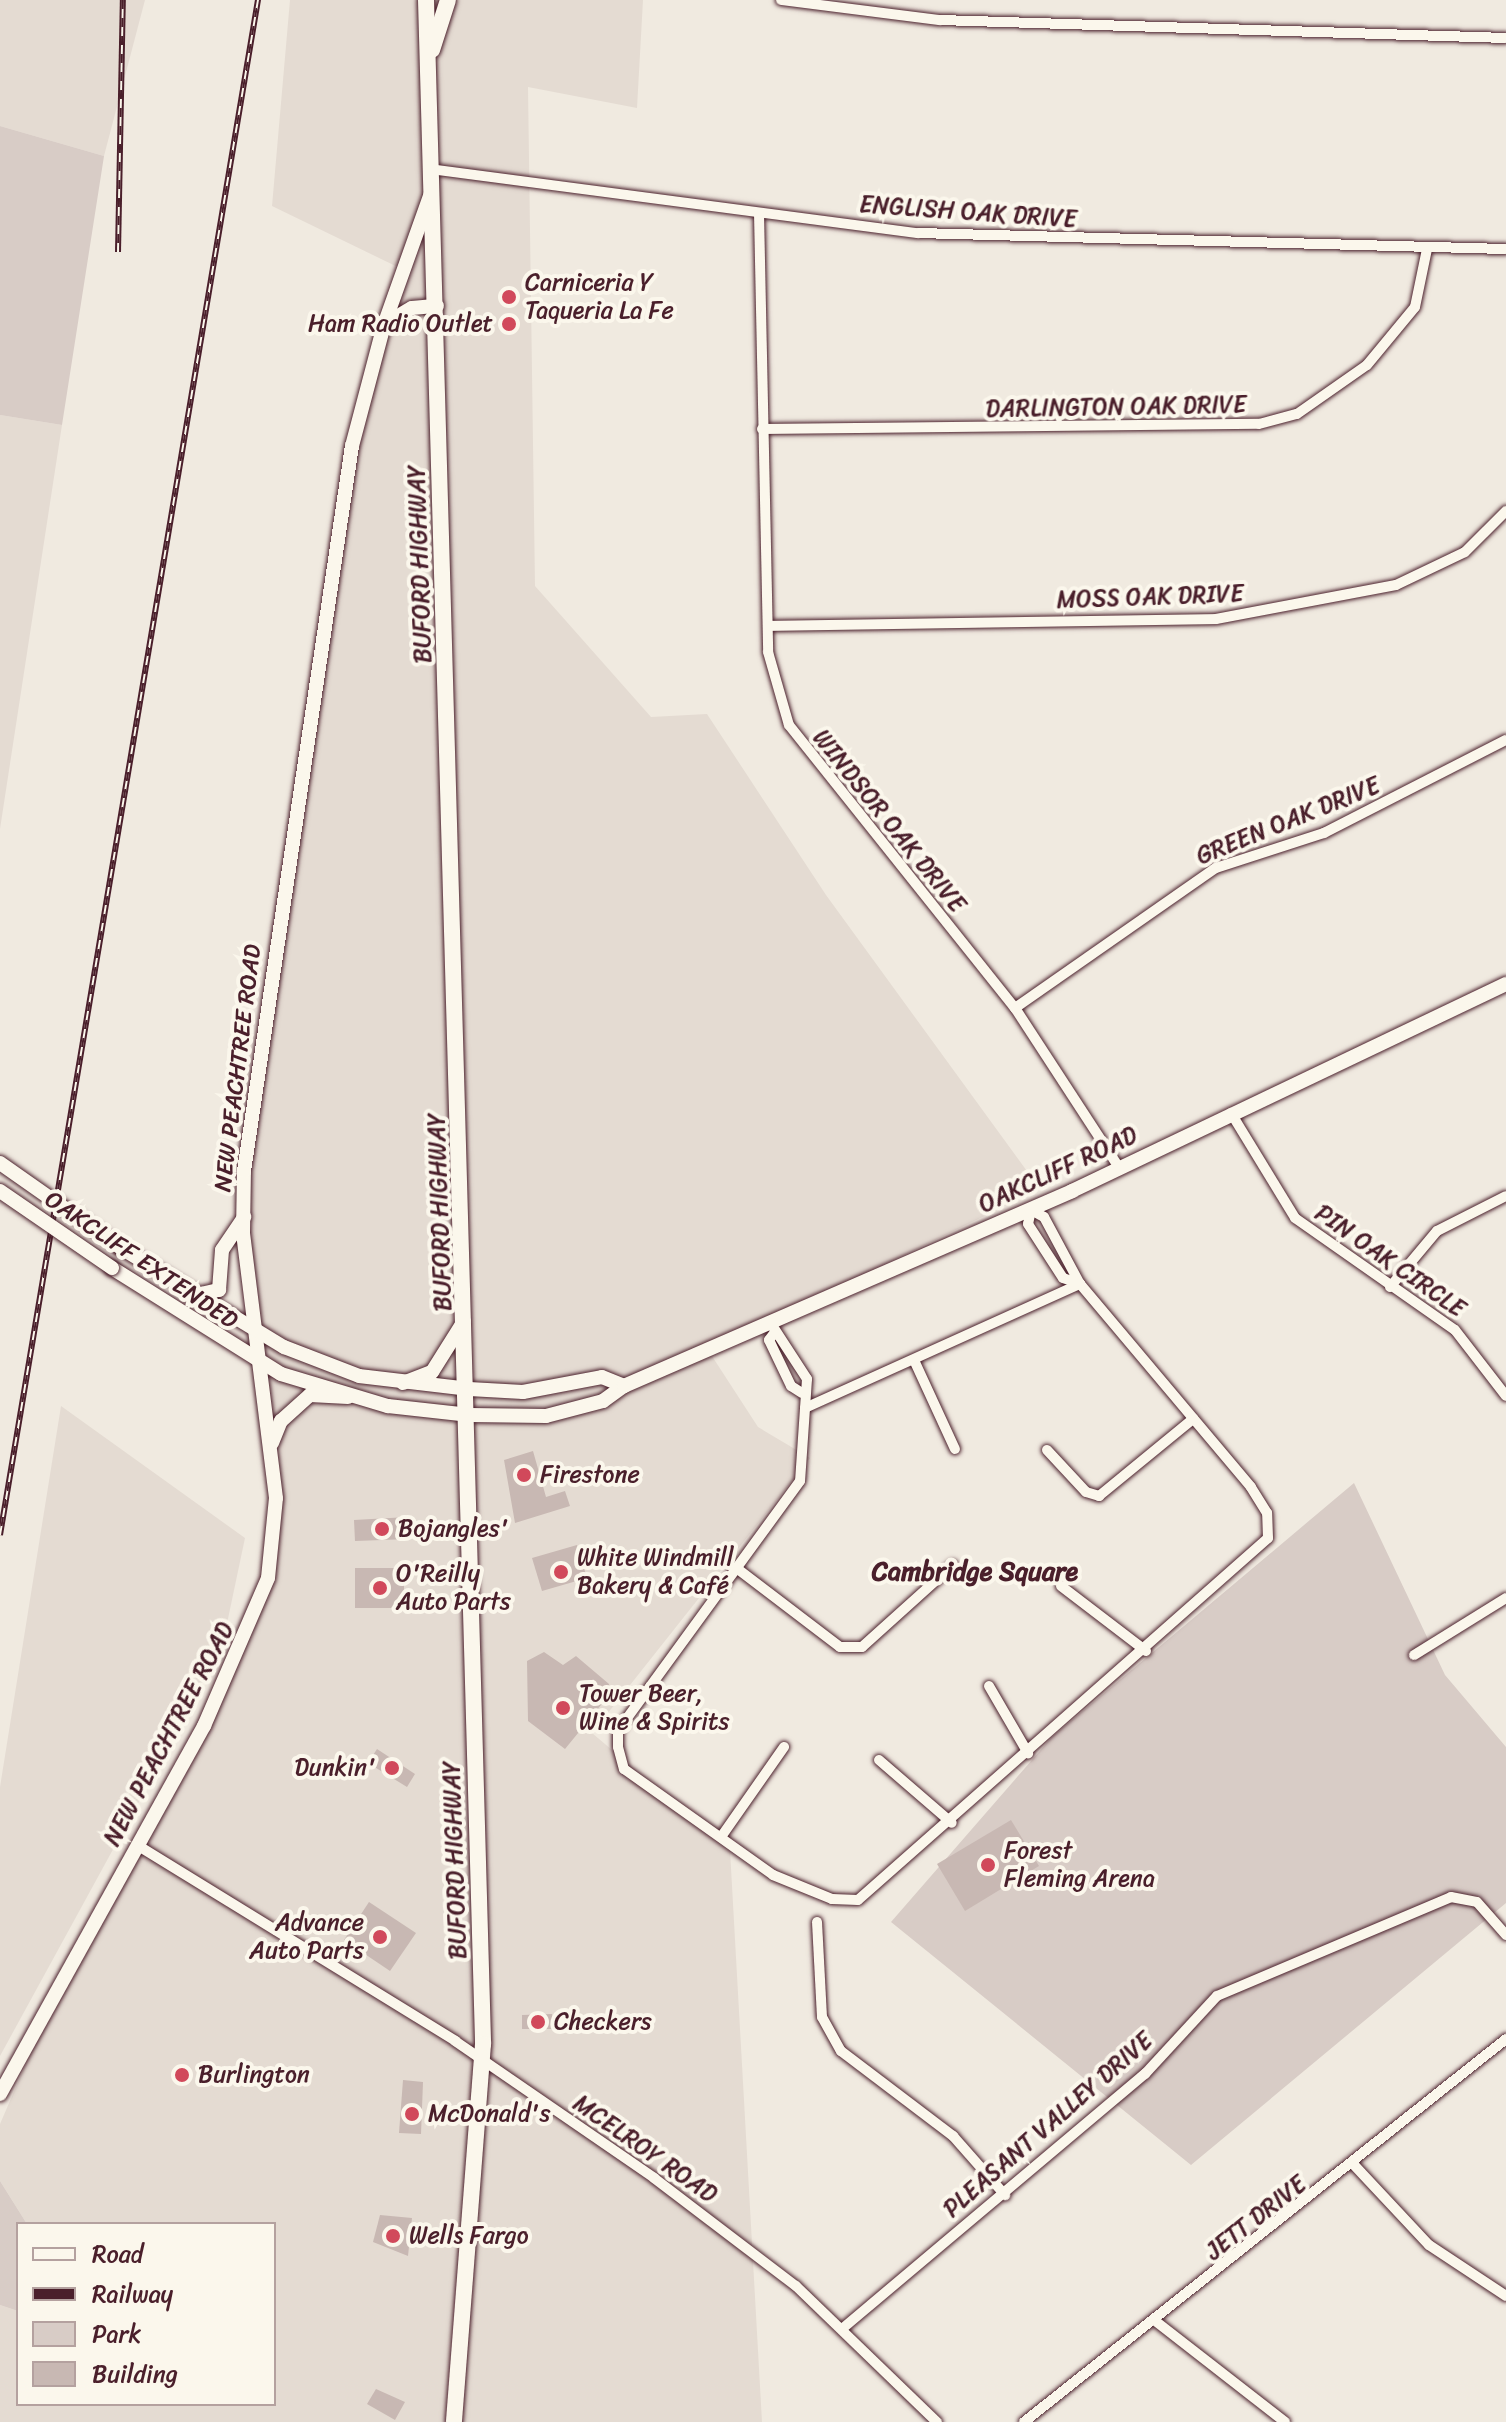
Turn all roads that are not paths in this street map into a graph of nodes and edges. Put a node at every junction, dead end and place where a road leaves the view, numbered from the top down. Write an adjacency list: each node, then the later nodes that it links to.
1 (426, 0): 5 (main road, BUFORD HIGHWAY)
2 (448, 0): 5 (main road)
3 (781, 0): 4 (street)
4 (1506, 38)
5 (427, 63): 6 (main road, BUFORD HIGHWAY)
6 (430, 169): 7 (main road, BUFORD HIGHWAY); 8 (street, ENGLISH OAK DRIVE)
7 (431, 193): 11 (main road, BUFORD HIGHWAY); 12 (main road, NEW PEACHTREE ROAD)
8 (759, 213): 9 (street, ENGLISH OAK DRIVE); 13 (street, WINDSOR OAK DRIVE)
9 (1427, 249): 10 (street, ENGLISH OAK DRIVE); 13 (street, DARLINGTON OAK DRIVE)
10 (1506, 249)
11 (437, 306): 12 (main road); 29 (main road, BUFORD HIGHWAY)
12 (384, 325): 25 (main road, NEW PEACHTREE ROAD)
13 (762, 429): 15 (street, WINDSOR OAK DRIVE)
14 (1506, 511): 15 (street, MOSS OAK DRIVE)
15 (768, 626): 18 (street, WINDSOR OAK DRIVE)
16 (1506, 740): 18 (street, GREEN OAK DRIVE)
17 (1506, 984): 19 (main road, OAKCLIFF ROAD)
18 (1015, 1008): 21 (street, WINDSOR OAK DRIVE)
19 (1231, 1113): 21 (main road, OAKCLIFF ROAD); 27 (street, PIN OAK CIRCLE)
20 (0, 1163): 28 (main road, OAKCLIFF EXTENDED, bridge)
21 (1118, 1166): 24 (main road, OAKCLIFF ROAD)
22 (0, 1191): 33 (main road, OAKCLIFF EXTENDED, bridge)
23 (1506, 1196): 27 (street)
24 (1031, 1210): 26 (street); 26 (street); 30 (main road, OAKCLIFF ROAD)
25 (244, 1217): 28 (main road); 31 (main road, NEW PEACHTREE ROAD)
26 (1080, 1284): 32 (street); 42 (street)
27 (1390, 1287): 38 (street, PIN OAK CIRCLE)
28 (192, 1296): 31 (main road, OAKCLIFF EXTENDED)
29 (467, 1317): 34 (main road); 36 (main road, BUFORD HIGHWAY)
30 (772, 1327): 35 (main road, OAKCLIFF ROAD); 37 (street); 37 (street)
31 (257, 1333): 33 (main road, NEW PEACHTREE ROAD); 34 (main road)
32 (914, 1360): 40 (street); 44 (street)
33 (260, 1362): 39 (main road, OAKCLIFF ROAD); 43 (main road, NEW PEACHTREE ROAD)
34 (399, 1385): 36 (main road)
35 (624, 1386): 36 (main road); 41 (main road, OAKCLIFF ROAD)
36 (469, 1389): 41 (main road, BUFORD HIGHWAY)
37 (802, 1393): 40 (street)
38 (1506, 1396)
39 (348, 1397): 41 (main road, OAKCLIFF ROAD); 43 (main road)
40 (805, 1408): 47 (street)
41 (470, 1415): 62 (main road, BUFORD HIGHWAY)
42 (1193, 1419): 45 (street); 50 (street)
43 (270, 1447): 58 (main road, NEW PEACHTREE ROAD)
44 (955, 1449)
45 (1047, 1450)
46 (953, 1565): 47 (street)
47 (739, 1570): 57 (street)
48 (1061, 1586): 50 (street)
49 (1506, 1598): 51 (street)
50 (1146, 1651): 54 (street)
51 (1414, 1655)
52 (989, 1686): 54 (street)
53 (784, 1747): 57 (street)
54 (1028, 1753): 56 (street)
55 (879, 1760): 56 (street)
56 (952, 1823): 57 (street)
57 (721, 1837)
58 (137, 1845): 62 (street, MCELROY ROAD); 63 (main road, NEW PEACHTREE ROAD)
59 (817, 1922): 65 (street)
60 (1506, 1935): 65 (street, PLEASANT VALLEY DRIVE)
61 (1506, 2039): 64 (street, JETT DRIVE)
62 (482, 2058): 68 (street, MCELROY ROAD); 69 (main road, BUFORD HIGHWAY)
63 (0, 2094)
64 (1355, 2166): 66 (street); 67 (street, JETT DRIVE)
65 (1005, 2195): 68 (street, PLEASANT VALLEY DRIVE)
66 (1506, 2296)
67 (1154, 2320): 71 (street, JETT DRIVE); 72 (street)
68 (843, 2328): 70 (street, MCELROY ROAD)
69 (454, 2422)
70 (937, 2422)
71 (1024, 2422)
72 (1285, 2422)

